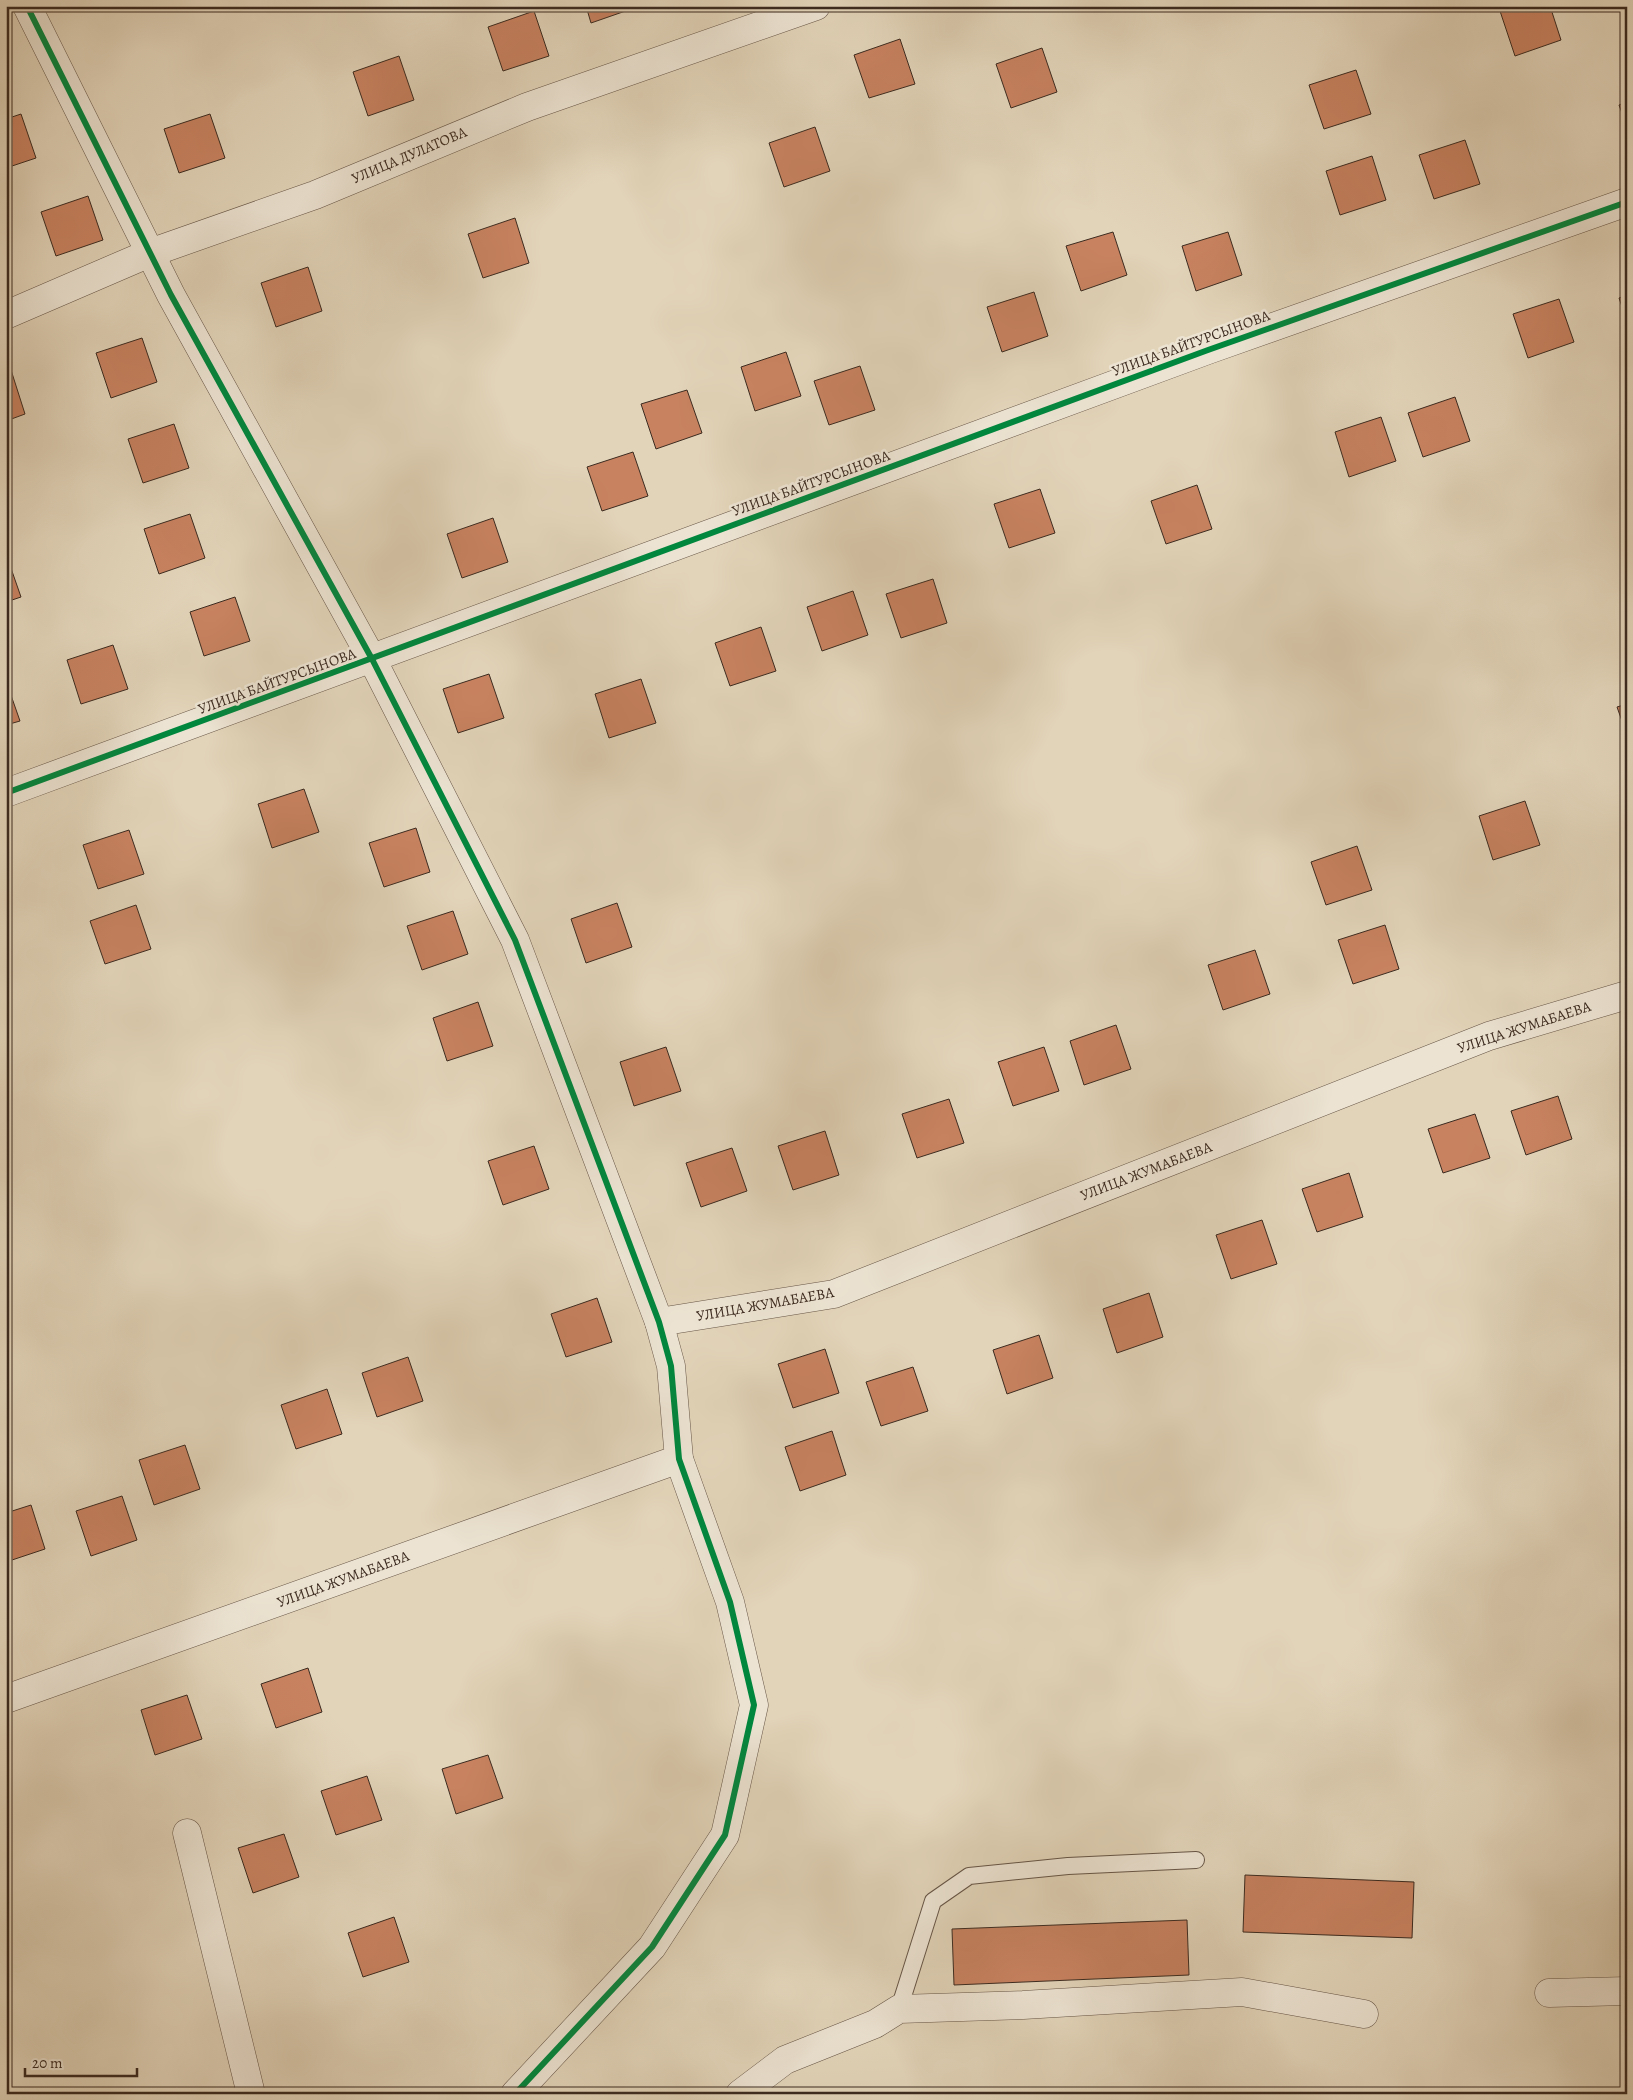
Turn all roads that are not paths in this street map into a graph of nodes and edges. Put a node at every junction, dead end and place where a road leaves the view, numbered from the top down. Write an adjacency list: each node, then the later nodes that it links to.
1 (27, 6): 4 (street)
2 (816, 6): 4 (street, УЛИЦА ДУЛАТОВА)
3 (1627, 202): 6 (street, УЛИЦА БАЙТУРСЫНОВА)
4 (150, 253): 5 (street, УЛИЦА ДУЛАТОВА); 6 (street)
5 (6, 315)
6 (372, 659): 7 (street, УЛИЦА БАЙТУРСЫНОВА); 9 (street)
7 (6, 793)
8 (1627, 995): 9 (street, УЛИЦА ЖУМАБАЕВА)
9 (659, 1322): 10 (street)
10 (679, 1459): 11 (street, УЛИЦА ЖУМАБАЕВА); 19 (street)
11 (6, 1698)
12 (187, 1833): 18 (street)
13 (1196, 1860): 16 (lane)
14 (1627, 1991): 15 (street)
15 (1549, 1993)
16 (899, 2009): 17 (street); 20 (street)
17 (1364, 2014)
18 (251, 2094)
19 (515, 2094)
20 (740, 2094)

